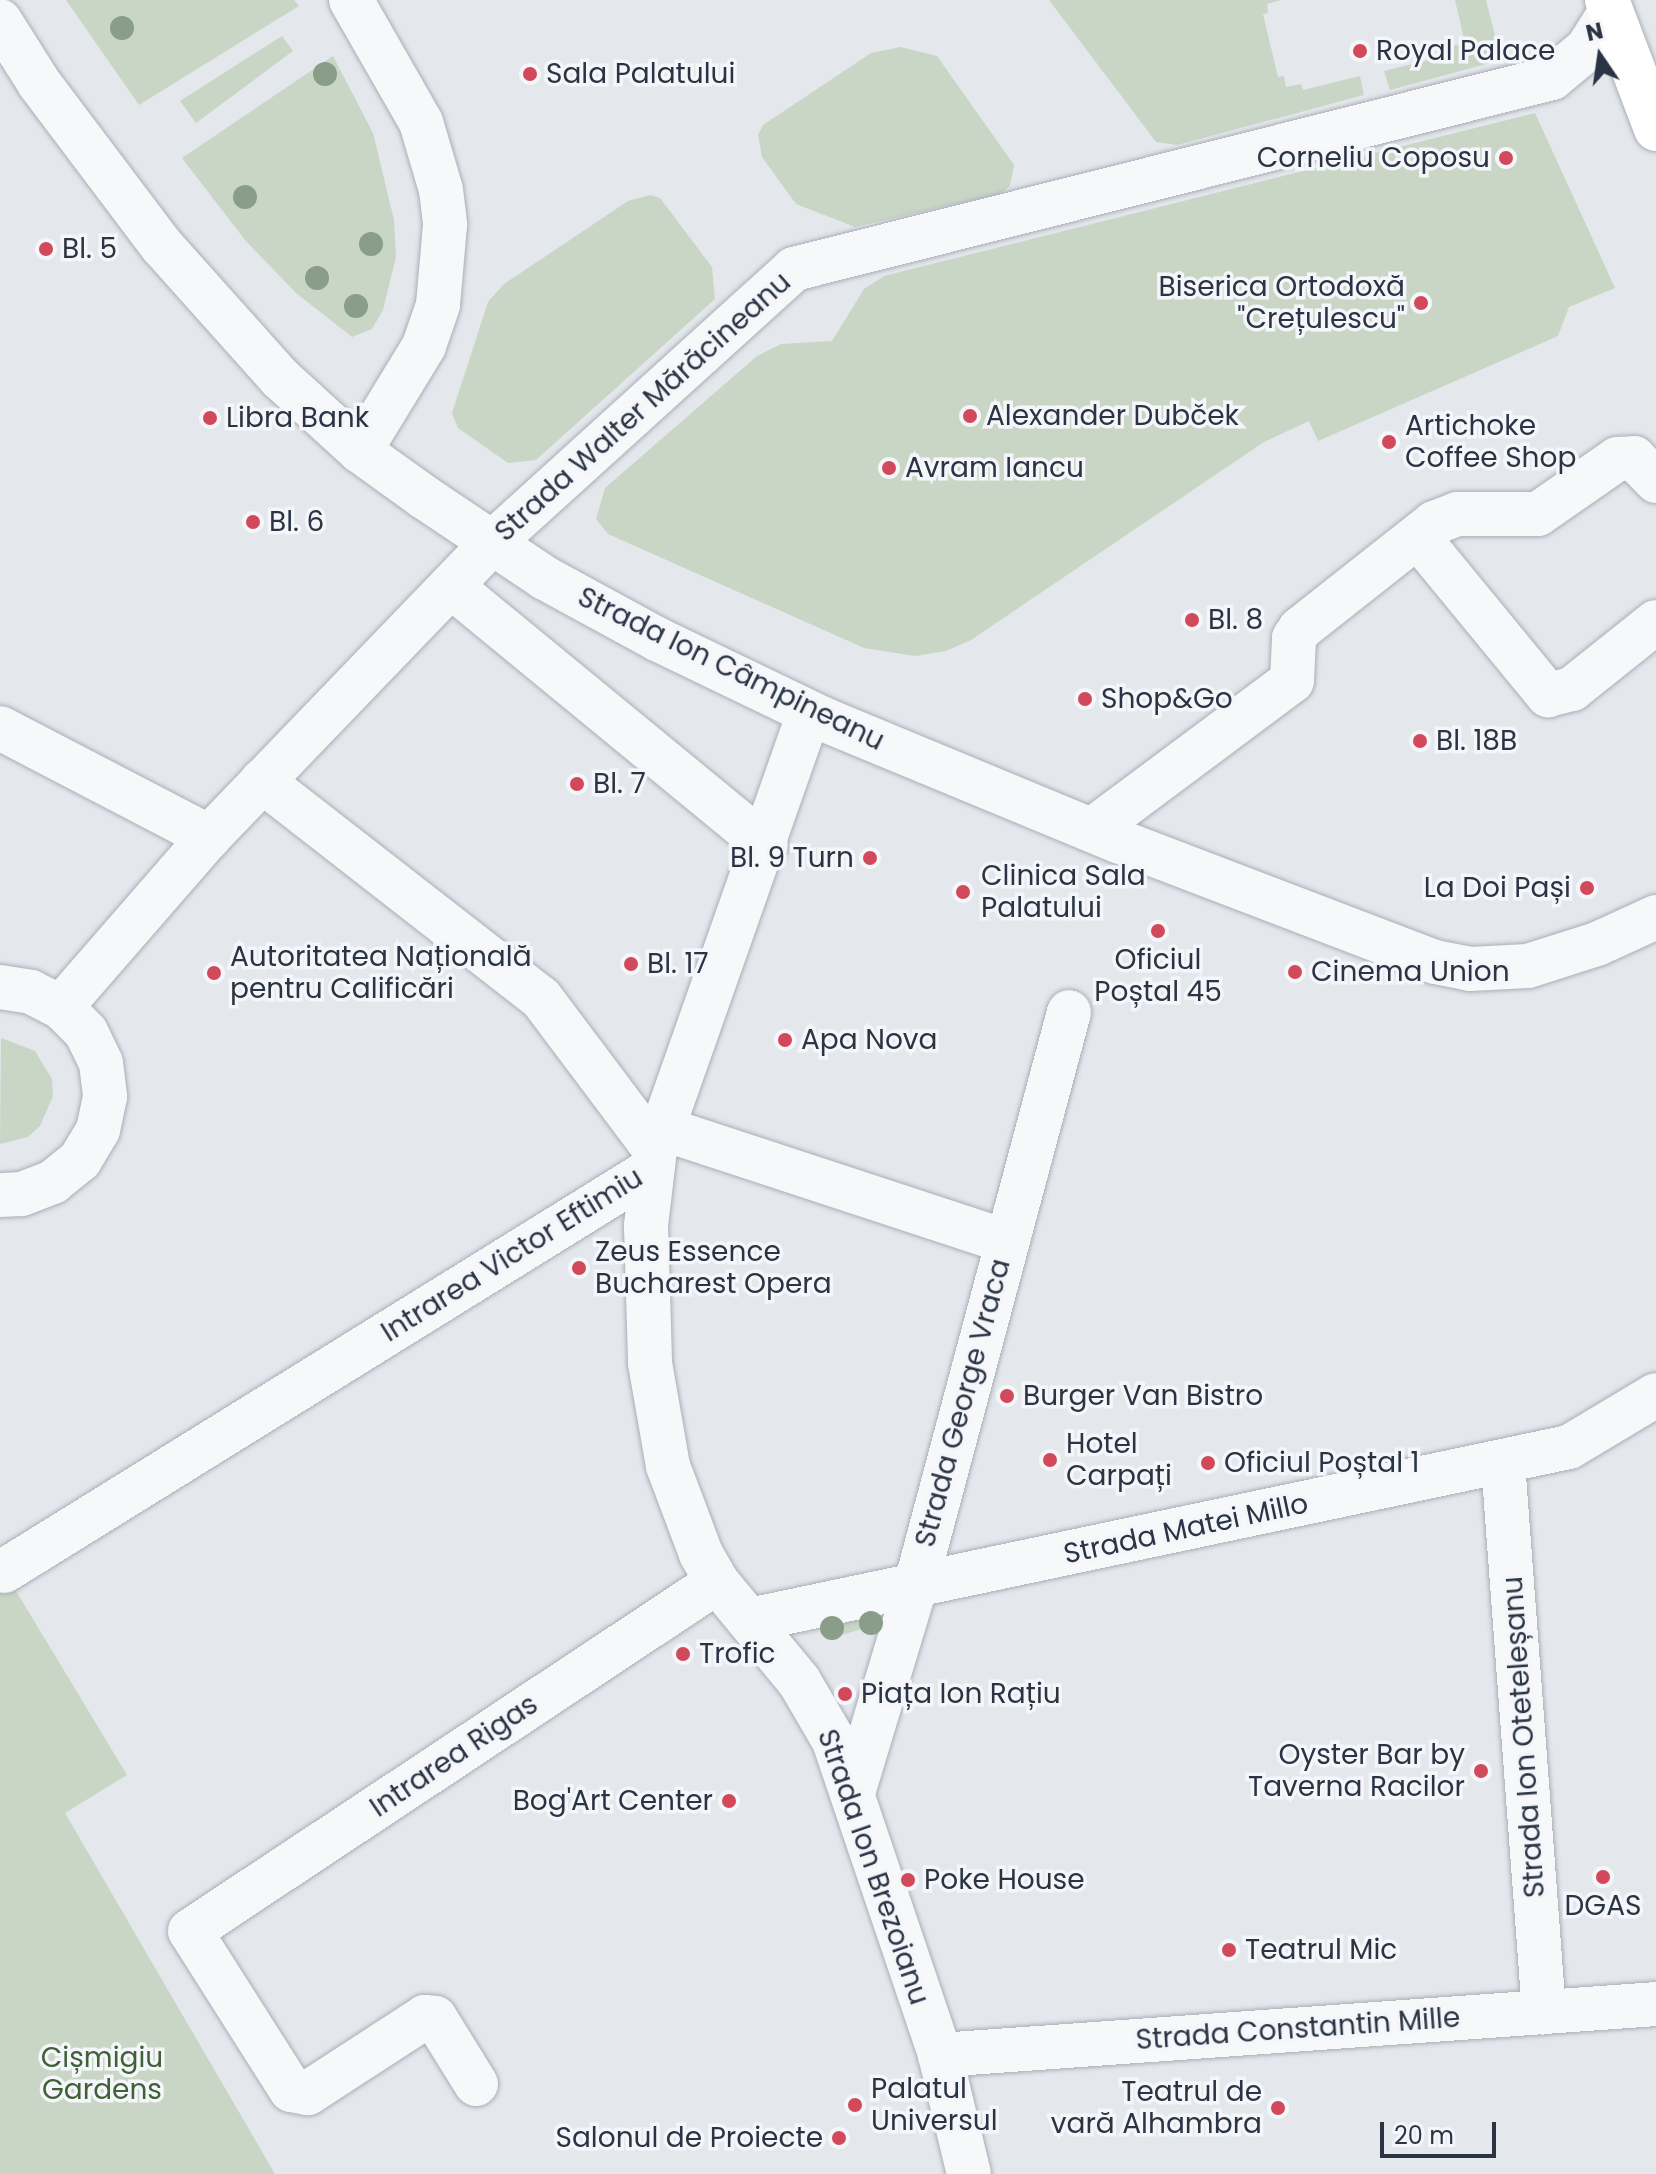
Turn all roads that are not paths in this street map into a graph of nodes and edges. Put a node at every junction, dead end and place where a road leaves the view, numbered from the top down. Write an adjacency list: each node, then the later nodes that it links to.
1 (351, 0): 5 (street)
2 (1609, 6): 4 (main road); 8 (street, Strada Walter Mărăcineanu)
3 (0, 21): 5 (street, Strada Ion Câmpineanu)
4 (1656, 129)
5 (360, 451): 8 (street, Strada Ion Câmpineanu)
6 (1656, 481): 7 (street)
7 (1418, 537): 10 (street); 14 (street)
8 (492, 543): 9 (street, Strada Walter Mărăcineanu); 11 (street, Strada Ion Câmpineanu)
9 (452, 587): 13 (street, Strada Walter Mărăcineanu); 16 (street)
10 (1656, 622)
11 (809, 713): 14 (street, Strada Ion Câmpineanu); 16 (street)
12 (0, 728): 15 (street)
13 (262, 781): 15 (street, Strada Walter Mărăcineanu); 21 (street)
14 (1092, 830): 17 (street, Strada Ion Câmpineanu)
15 (209, 837): 19 (street, Strada Walter Mărăcineanu)
16 (766, 845): 21 (street)
17 (1656, 917)
18 (0, 987): 19 (street)
19 (61, 1007): 22 (street)
20 (1069, 1012): 23 (street, Strada George Vraca)
21 (656, 1149): 23 (street); 26 (street, Intrarea Victor Eftimiu); 27 (street, Strada Ion Brezoianu)
22 (0, 1195)
23 (1005, 1241): 28 (street, Strada George Vraca)
24 (1656, 1395): 25 (street, Strada Matei Millo)
25 (1503, 1463): 28 (street, Strada Matei Millo); 32 (street, Strada Ion Oteteleșanu)
26 (4, 1571)
27 (717, 1582): 29 (street, Strada Ion Brezoianu); 34 (street, Intrarea Rigas)
28 (916, 1584): 29 (street, Strada Matei Millo); 30 (street, Strada George Vraca)
29 (750, 1620): 30 (street, Strada Ion Brezoianu)
30 (853, 1793): 33 (street, Strada Ion Brezoianu)
31 (1656, 2004): 32 (street, Strada Constantin Mille)
32 (1544, 2012): 33 (street, Strada Constantin Mille)
33 (940, 2055): 35 (street, Strada Ion Brezoianu)
34 (476, 2084)
35 (969, 2174)

